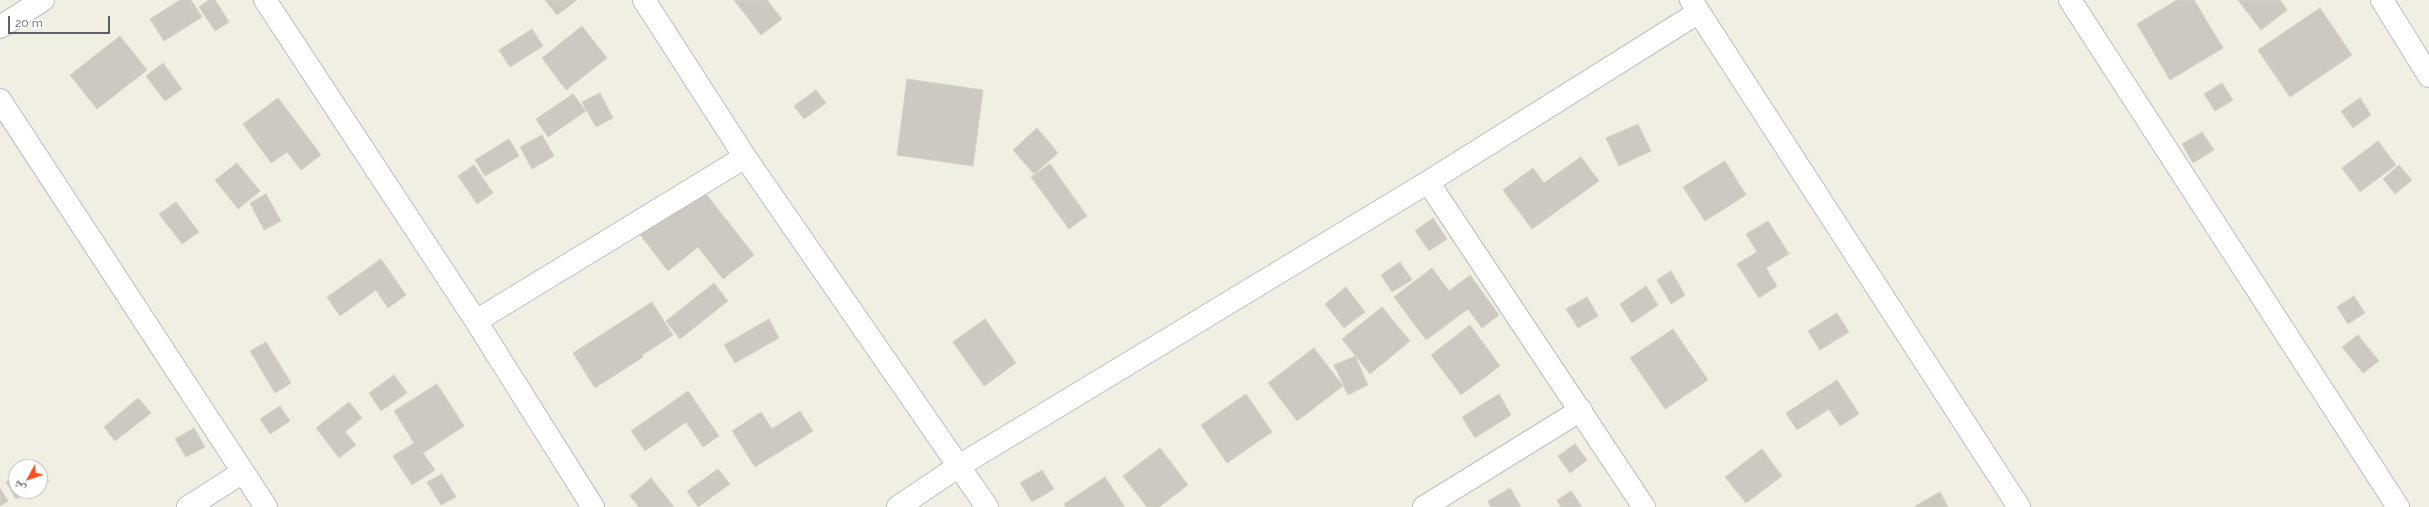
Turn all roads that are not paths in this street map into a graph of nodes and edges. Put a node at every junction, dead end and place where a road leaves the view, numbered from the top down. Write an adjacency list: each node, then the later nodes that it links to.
1 (43, 0): 7 (street)
2 (265, 0): 12 (street)
3 (644, 0): 10 (street)
4 (2070, 0): 24 (street)
5 (2382, 0): 8 (street)
6 (1695, 6): 11 (street); 23 (street)
7 (0, 28)
8 (2429, 76)
9 (0, 100): 15 (street)
10 (745, 157): 12 (street); 14 (street)
11 (1428, 182): 13 (street); 14 (street)
12 (476, 321): 18 (street)
13 (1581, 410): 21 (street); 22 (street)
14 (958, 466): 19 (street); 20 (street)
15 (243, 472): 16 (street); 17 (street)
16 (188, 507)
17 (266, 507)
18 (593, 507)
19 (898, 507)
20 (987, 507)
21 (1424, 507)
22 (1644, 507)
23 (2019, 507)
24 (2398, 507)

